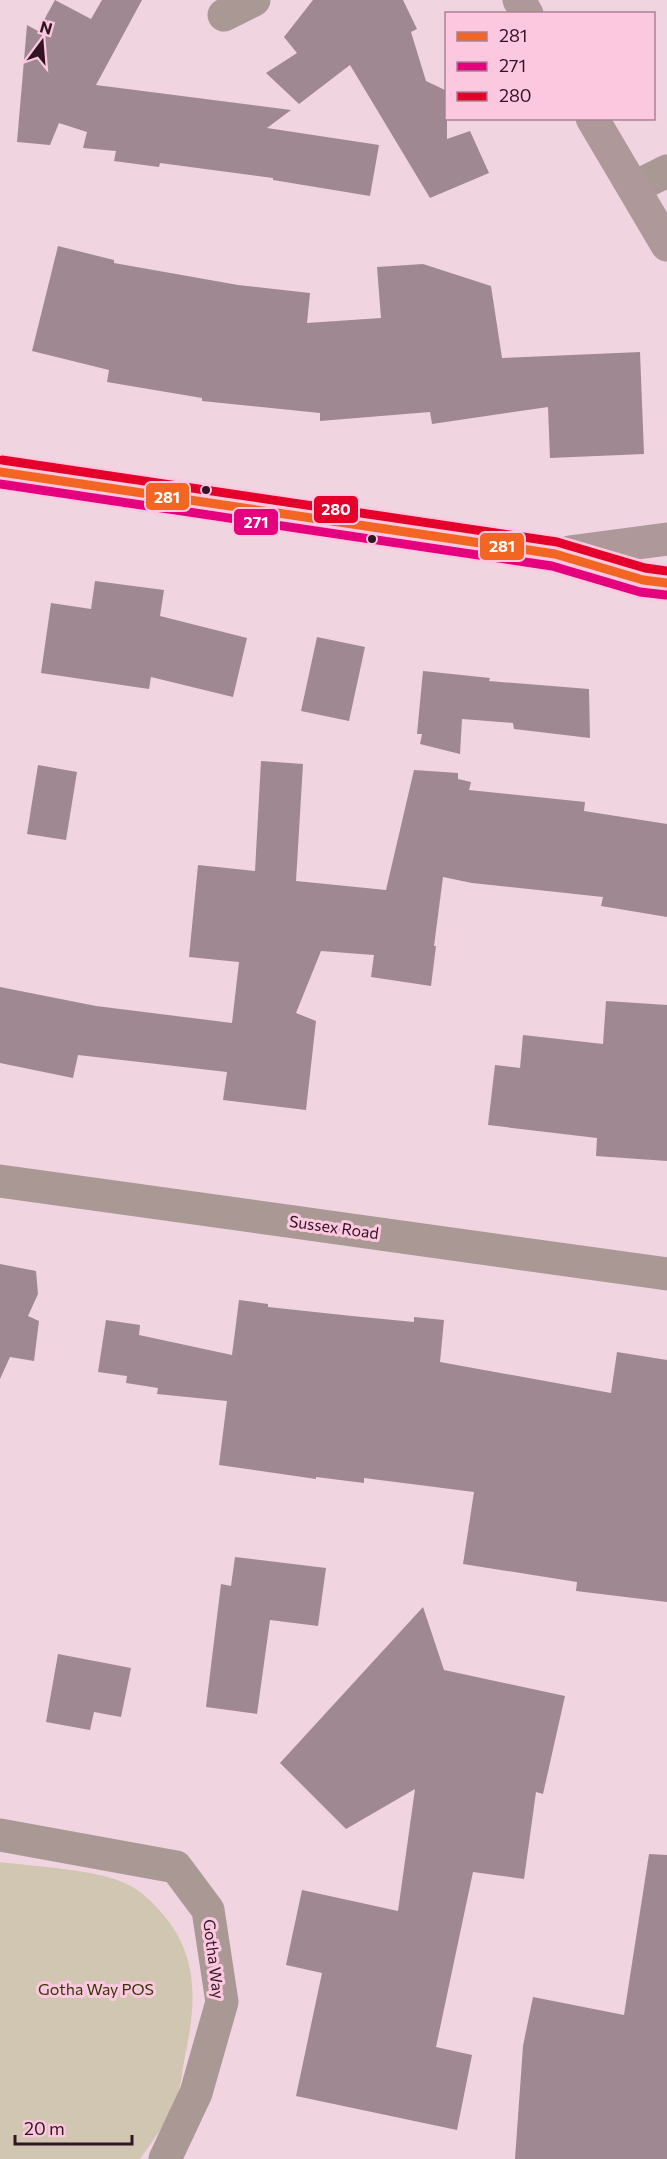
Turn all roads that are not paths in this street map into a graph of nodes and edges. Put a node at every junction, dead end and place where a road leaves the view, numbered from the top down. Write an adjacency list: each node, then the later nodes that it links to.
1 (254, 0): 2 (street)
2 (225, 15)
3 (593, 120): 5 (main road)
4 (667, 171): 5 (street)
5 (635, 188): 6 (main road)
6 (667, 245)
7 (0, 472): 9 (main road)
8 (667, 539): 9 (main road)
9 (555, 554): 10 (main road)
10 (667, 583)
11 (0, 1181): 12 (street, Sussex Road)
12 (667, 1274)
13 (0, 1835): 14 (street, Gotha Way)
14 (168, 2158)

